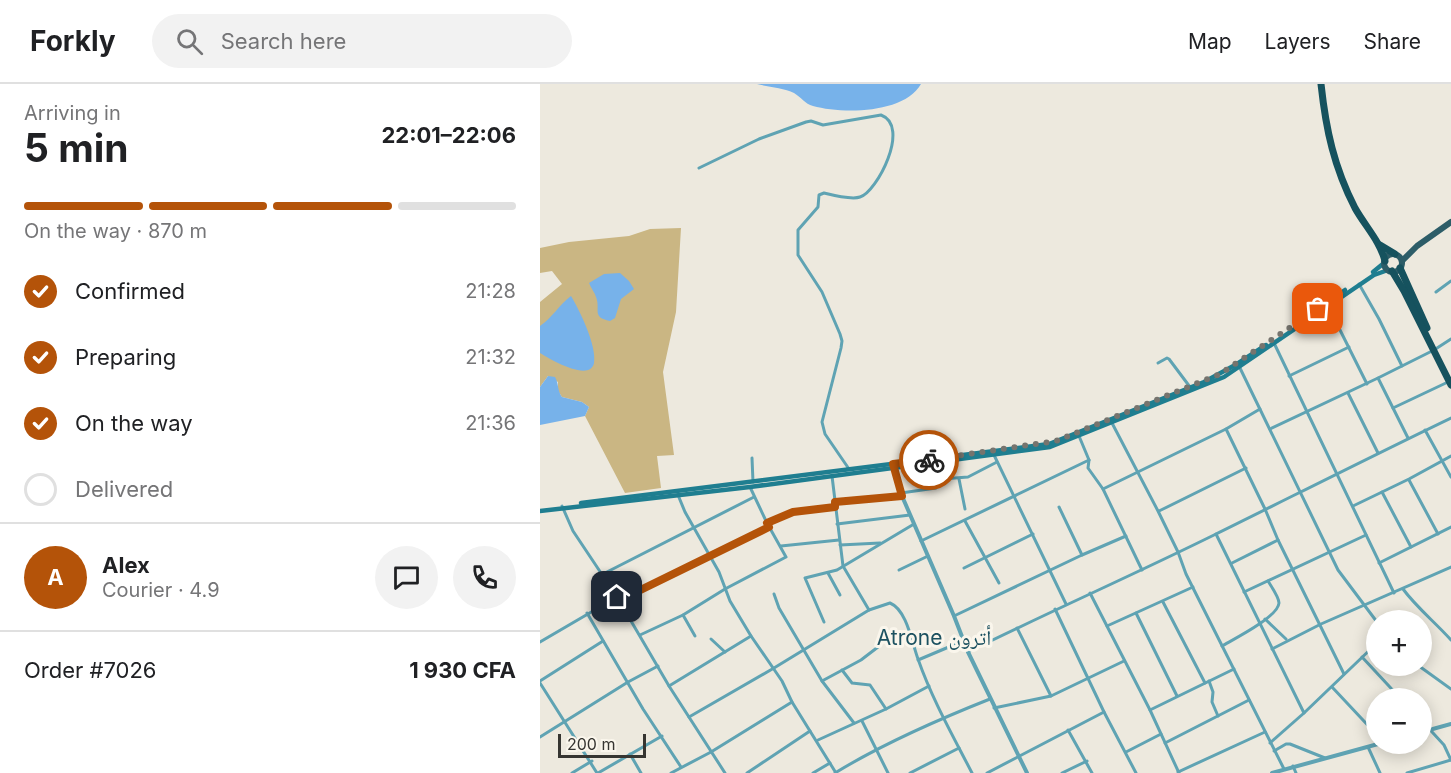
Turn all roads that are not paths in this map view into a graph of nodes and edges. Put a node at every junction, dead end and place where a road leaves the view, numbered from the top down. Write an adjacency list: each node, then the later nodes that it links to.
1 (1322, 88): 4 (highway)
2 (699, 168): 48 (street)
3 (1451, 222): 5 (main road)
4 (1378, 243): 6 (highway); 7 (highway)
5 (1417, 246): 6 (main road); 8 (main road)
6 (1396, 254): 7 (main road); 8 (main road)
7 (1385, 262): 9 (main road); 19 (main road)
8 (1401, 265): 9 (main road); 17 (highway)
9 (1390, 271): 11 (main road); 17 (highway)
10 (1451, 281): 12 (street)
11 (1359, 284): 13 (main road); 20 (street)
12 (1436, 292)
13 (1328, 306): 15 (main road); 16 (street)
14 (1451, 339): 17 (street)
15 (1274, 343): 19 (main road); 21 (street)
16 (1348, 347): 21 (street); 24 (street)
17 (1436, 349): 20 (street); 23 (highway)
18 (1158, 363): 25 (street)
19 (1239, 366): 25 (main road); 28 (street); 29 (main road)
20 (1402, 366): 22 (street)
21 (1289, 376): 30 (street)
22 (1378, 378): 24 (street); 27 (street)
23 (1450, 381): 27 (street)
24 (1367, 384): 26 (street)
25 (1190, 387): 29 (main road)
26 (1348, 393): 30 (street); 38 (street)
27 (1393, 408): 37 (street)
28 (1260, 409): 33 (street); 34 (street)
29 (1134, 412): 32 (main road); 46 (main road)
30 (1306, 413): 34 (street); 50 (street)
31 (1451, 417): 35 (street)
32 (1112, 423): 36 (main road); 49 (street)
33 (1227, 429): 47 (street); 49 (street)
34 (1270, 429): 58 (street)
35 (1425, 430): 37 (street); 44 (street)
36 (1079, 436): 39 (main road); 42 (street)
37 (1408, 438): 38 (street)
38 (1378, 453): 50 (street)
39 (994, 455): 43 (street); 45 (main road)
40 (1451, 456): 44 (street)
41 (752, 458): 55 (street)
42 (1089, 460): 57 (street); 63 (street)
43 (998, 462): 53 (street); 63 (street)
44 (1443, 462): 52 (street); 54 (street)
45 (931, 463): 46 (main road); 53 (street)
46 (893, 466): 48 (main road); 51 (main road); 61 (street)
47 (1246, 468): 69 (street); 71 (street)
48 (849, 469): 55 (main road)
49 (1137, 473): 57 (street); 71 (street)
50 (1336, 473): 58 (street); 65 (street)
51 (832, 476): 55 (main road); 64 (street)
52 (1451, 477)
53 (959, 479): 68 (street)
54 (1409, 479): 59 (street); 81 (street)
55 (751, 484): 60 (main road); 62 (street); 66 (main road)
56 (936, 488): 61 (street)
57 (1103, 489): 83 (street)
58 (1299, 491): 69 (street); 91 (street)
59 (1382, 492): 65 (street); 89 (street)
60 (678, 495): 66 (main road); 78 (street)
61 (901, 495): 64 (street); 72 (street)
62 (754, 497): 76 (street); 78 (street)
63 (1013, 497): 73 (street); 79 (street)
64 (835, 505): 74 (street); 76 (street)
65 (1353, 506): 82 (street)
66 (562, 507): 70 (main road); 106 (street)
67 (1059, 507): 92 (street)
68 (965, 509)
69 (1265, 509): 80 (street); 84 (street)
70 (540, 510)
71 (1158, 511): 90 (street)
72 (910, 515): 74 (street); 75 (street)
73 (965, 520): 85 (street); 95 (street)
74 (837, 524): 86 (street)
75 (914, 524): 85 (street); 87 (street)
76 (768, 525): 88 (street); 93 (street)
77 (1451, 527): 81 (street)
78 (695, 529): 93 (street); 106 (street)
79 (1033, 534): 95 (street); 103 (street)
80 (1216, 534): 90 (street); 96 (street)
81 (1438, 534): 89 (street)
82 (1366, 535): 91 (street); 97 (street)
83 (1126, 536): 92 (street); 104 (street)
84 (1278, 540): 96 (street); 101 (street)
85 (921, 541): 94 (street)
86 (839, 543): 87 (street); 88 (street); 98 (street)
87 (881, 543): 98 (street)
88 (781, 546): 110 (street)
89 (1410, 547): 97 (street)
90 (1178, 552): 104 (street); 109 (street)
91 (1330, 552): 101 (street); 120 (street)
92 (1082, 555): 103 (street)
93 (711, 556): 110 (street); 117 (street)
94 (928, 556): 102 (street); 127 (street)
95 (984, 558): 100 (street); 108 (street)
96 (1232, 563): 112 (street)
97 (1378, 563): 114 (street)
98 (843, 566): 105 (street); 122 (street)
99 (1451, 567): 111 (street)
100 (964, 568)
101 (1293, 569): 107 (street); 112 (street); 130 (street)
102 (899, 570)
103 (1050, 570): 119 (street); 127 (street)
104 (1142, 570): 113 (street)
105 (828, 573): 116 (street); 129 (street)
106 (603, 574): 117 (street)
107 (1268, 581): 112 (street); 128 (street)
108 (999, 583)
109 (1193, 587): 118 (street); 144 (street)
110 (725, 589): 126 (street); 136 (street)
111 (1402, 589): 114 (street); 139 (street)
112 (1244, 592): 131 (street)
113 (1090, 593): 119 (street); 132 (street)
114 (1394, 593): 120 (street)
115 (774, 594): 145 (street)
116 (840, 595)
117 (618, 598): 124 (street); 134 (street)
118 (1163, 602): 125 (street); 163 (street)
119 (1065, 604): 121 (street)
120 (1364, 606): 123 (street); 130 (street)
121 (1055, 609): 133 (street); 159 (street)
122 (868, 610): 145 (street); 151 (street)
123 (1367, 610)
124 (587, 613): 140 (street); 142 (street)
125 (1136, 613): 132 (street); 170 (street)
126 (683, 615): 134 (street); 135 (street)
127 (954, 616): 141 (street)
128 (1265, 619): 131 (street); 138 (street)
129 (824, 622)
130 (1320, 624): 146 (street); 157 (street)
131 (1260, 625): 144 (street); 146 (street)
132 (1107, 626): 152 (street)
133 (1017, 628): 147 (street); 169 (street)
134 (640, 635): 153 (street)
135 (695, 636)
136 (751, 636): 148 (street); 154 (street)
137 (711, 639): 148 (street)
138 (1286, 639)
139 (1451, 640)
140 (603, 641): 161 (street); 162 (street)
141 (963, 641): 147 (street); 151 (street)
142 (540, 642)
143 (878, 646): 156 (street)
144 (1222, 646): 155 (street)
145 (804, 649): 154 (street); 160 (street)
146 (1272, 649): 178 (street)
147 (968, 652): 171 (street)
148 (725, 653): 164 (street)
149 (1366, 653): 150 (street)
150 (1362, 657): 157 (street); 167 (street)
151 (918, 660): 165 (street)
152 (1124, 661): 159 (street); 176 (street)
153 (658, 666): 162 (street); 164 (street)
154 (774, 668): 173 (street); 180 (street)
155 (1234, 669): 163 (street); 172 (street)
156 (842, 670): 160 (street); 175 (street)
157 (1344, 674): 166 (street)
158 (1432, 675): 168 (street)
159 (1088, 678): 169 (street); 177 (street)
160 (822, 681): 184 (street)
161 (540, 682): 183 (street)
162 (628, 682): 183 (street); 193 (street)
163 (1207, 682): 170 (street); 179 (street)
164 (669, 686): 180 (street)
165 (929, 686): 175 (street); 181 (street)
166 (1332, 687): 178 (street); 185 (street)
167 (1391, 688)
168 (1451, 689)
169 (1051, 696): 174 (street)
170 (1177, 696): 176 (street)
171 (990, 699): 174 (street); 181 (street)
172 (1249, 700): 179 (street); 191 (street)
173 (792, 702): 190 (street); 202 (street)
174 (994, 708): 206 (street)
175 (886, 709): 182 (street)
176 (1150, 710): 192 (street)
177 (1104, 712): 187 (street); 203 (street)
178 (1304, 713): 197 (street)
179 (1218, 716): 196 (street)
180 (689, 717): 202 (street)
181 (944, 718): 198 (street); 200 (street)
182 (862, 720): 184 (street); 200 (street)
183 (566, 722): 194 (street); 209 (street)
184 (854, 723): 195 (street)
185 (1366, 723)
186 (1451, 724): 188 (street)
187 (1068, 730): 206 (street); 210 (street)
188 (1432, 730)
189 (1432, 731): 208 (street)
190 (810, 732): 195 (street); 221 (street)
191 (1265, 732): 197 (street); 215 (street)
192 (1161, 734): 196 (street); 203 (street)
193 (662, 736): 204 (street); 213 (street)
194 (540, 737)
195 (818, 741): 211 (street)
196 (1165, 743): 215 (street)
197 (1270, 743): 201 (street)
198 (959, 748): 225 (street); 226 (street)
199 (1366, 748): 207 (street)
200 (877, 750): 223 (street); 224 (street)
201 (1274, 751): 207 (street); 214 (street)
202 (711, 752): 213 (street); 220 (street)
203 (1126, 752): 231 (street)
204 (630, 754): 217 (street); 218 (street)
205 (1371, 754): 234 (street)
206 (1018, 756): 227 (street); 228 (street)
207 (1325, 758): 212 (street)
208 (1451, 760): 235 (street)
209 (592, 761): 216 (street); 217 (street)
210 (1087, 761): 229 (street); 230 (street)
211 (830, 763): 222 (street); 223 (street)
212 (1293, 766): 214 (street); 233 (street)
213 (681, 767): 219 (street)
214 (1284, 769): 232 (street)
215 (1179, 772)
216 (572, 773)
217 (598, 773)
218 (641, 773)
219 (671, 773)
220 (725, 773)
221 (747, 773)
222 (813, 773)
223 (835, 773)
224 (888, 773)
225 (910, 773)
226 (972, 773)
227 (987, 773)
228 (1027, 773)
229 (1062, 773)
230 (1092, 773)
231 (1136, 773)
232 (1272, 773)
233 (1296, 773)
234 (1380, 773)
235 (1407, 773)

